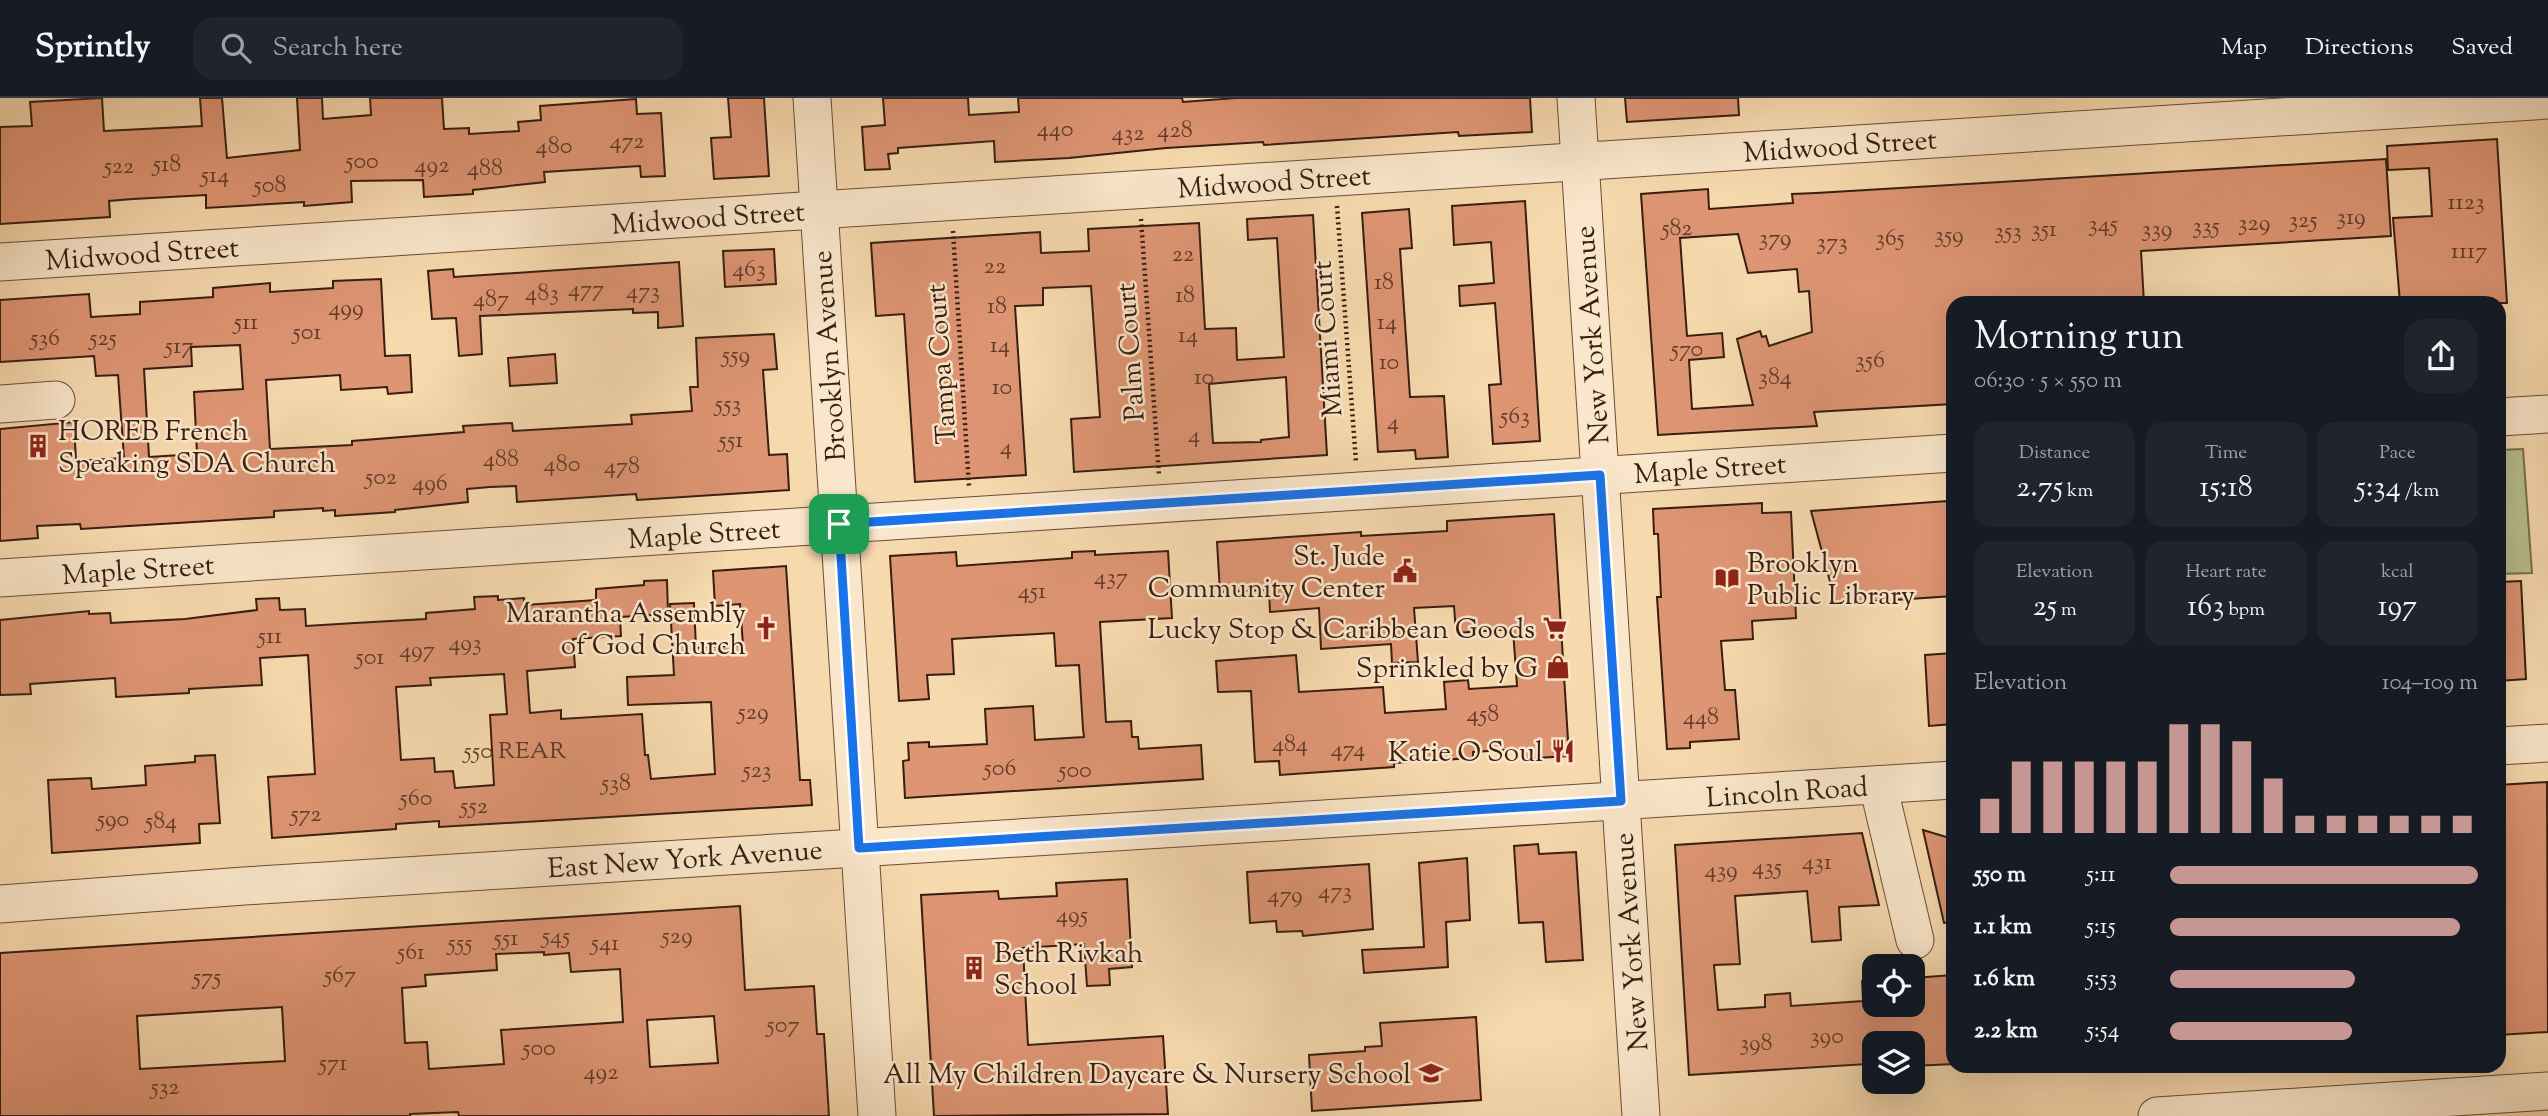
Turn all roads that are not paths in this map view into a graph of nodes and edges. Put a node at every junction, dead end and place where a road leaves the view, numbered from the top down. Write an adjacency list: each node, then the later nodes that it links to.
1 (812, 98): 5 (street, Brooklyn Avenue)
2 (1576, 98): 4 (street, New York Avenue)
3 (2548, 100): 4 (street, Midwood Street)
4 (1580, 162): 5 (street, Midwood Street); 12 (street, New York Avenue)
5 (819, 210): 6 (street, Midwood Street); 13 (street, Brooklyn Avenue)
6 (0, 262)
7 (56, 400): 8 (street)
8 (0, 404)
9 (2548, 414): 10 (street)
10 (2506, 417)
11 (1946, 453): 12 (street, Maple Street)
12 (1600, 475): 13 (street, Maple Street); 19 (street, New York Avenue)
13 (839, 524): 14 (street, Maple Street); 20 (street, Brooklyn Avenue)
14 (0, 578)
15 (2548, 743): 16 (street)
16 (2506, 746)
17 (1946, 780): 18 (street, Lincoln Road)
18 (1878, 785): 19 (street, Lincoln Road); 22 (street)
19 (1621, 801): 20 (street, East New York Avenue); 26 (street, New York Avenue)
20 (859, 848): 21 (street, East New York Avenue); 25 (street, Brooklyn Avenue)
21 (0, 904)
22 (1915, 940)
23 (2548, 1091): 24 (street)
24 (2454, 1107): 27 (street)
25 (877, 1116)
26 (1641, 1116)
27 (2157, 1116)

